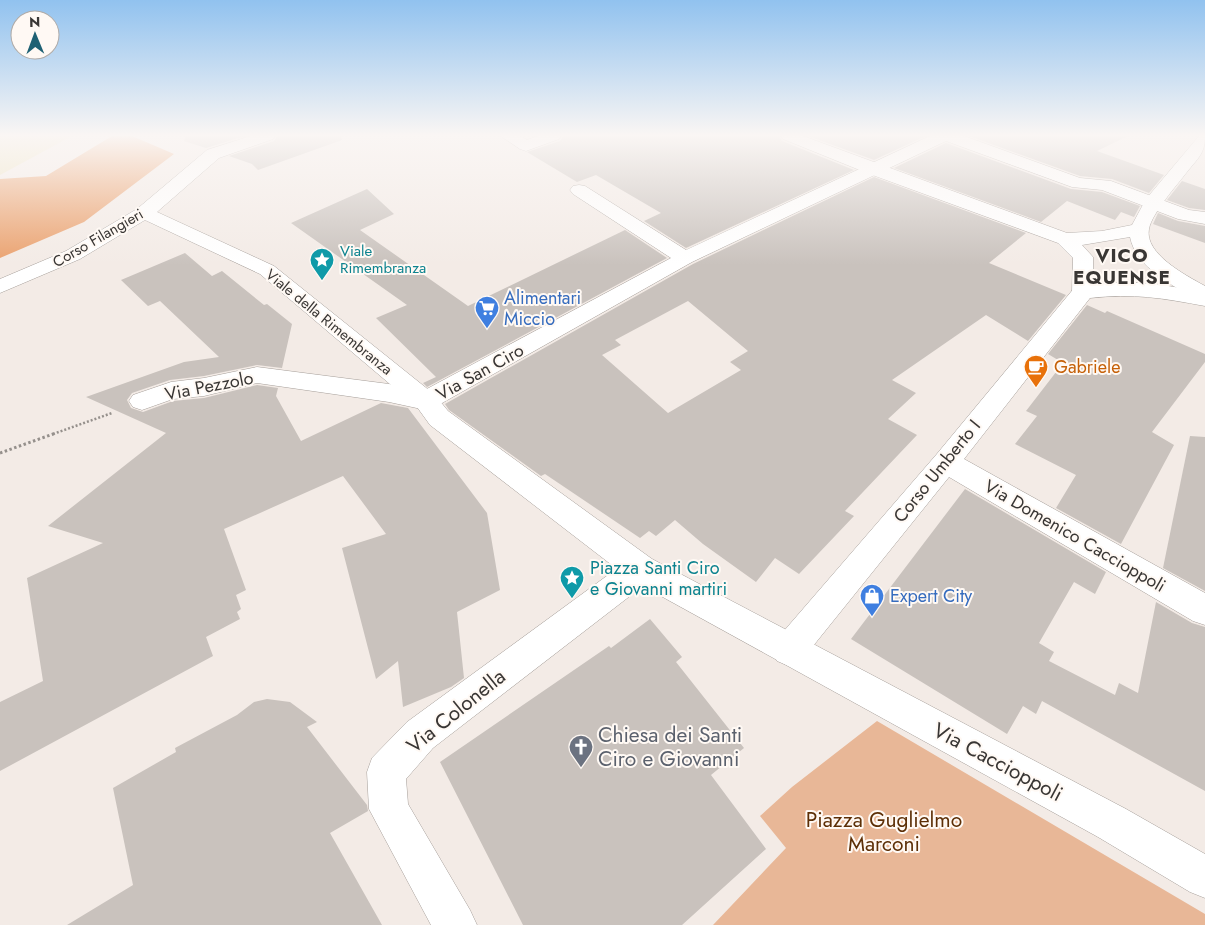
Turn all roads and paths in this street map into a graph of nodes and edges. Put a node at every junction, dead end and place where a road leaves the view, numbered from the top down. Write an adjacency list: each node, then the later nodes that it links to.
1 (184, 179): 8 (street, Corso Filangieri)
2 (852, 179): 13 (street, Via San Ciro)
3 (901, 179): 11 (street)
4 (1067, 179): 7 (street)
5 (1172, 179): 7 (street)
6 (579, 190): 13 (street)
7 (1153, 203): 9 (street); 10 (street)
8 (144, 213): 15 (street, Corso Filangieri); 19 (street, Viale della Rimembranza)
9 (1205, 218)
10 (1139, 229): 11 (street); 14 (street)
11 (1065, 239): 12 (street)
12 (1083, 257): 14 (street); 16 (street)
13 (685, 258): 19 (street, Via San Ciro)
14 (1169, 273): 17 (street)
15 (0, 287)
16 (1083, 292): 17 (street); 21 (street, Corso Umberto I)
17 (1205, 297)
18 (142, 401): 19 (street, Via Pezzolo); 20 (path, Via Pezzolo)
19 (426, 401): 22 (street, Via San Ciro)
20 (0, 453)
21 (946, 462): 23 (street, Via Domenico Caccioppoli); 24 (street, Corso Umberto I)
22 (641, 569): 24 (street, Via San Ciro); 26 (street, Via Colonella)
23 (1205, 610)
24 (789, 650): 25 (street, Via Caccioppoli)
25 (1205, 877)
26 (455, 925)

